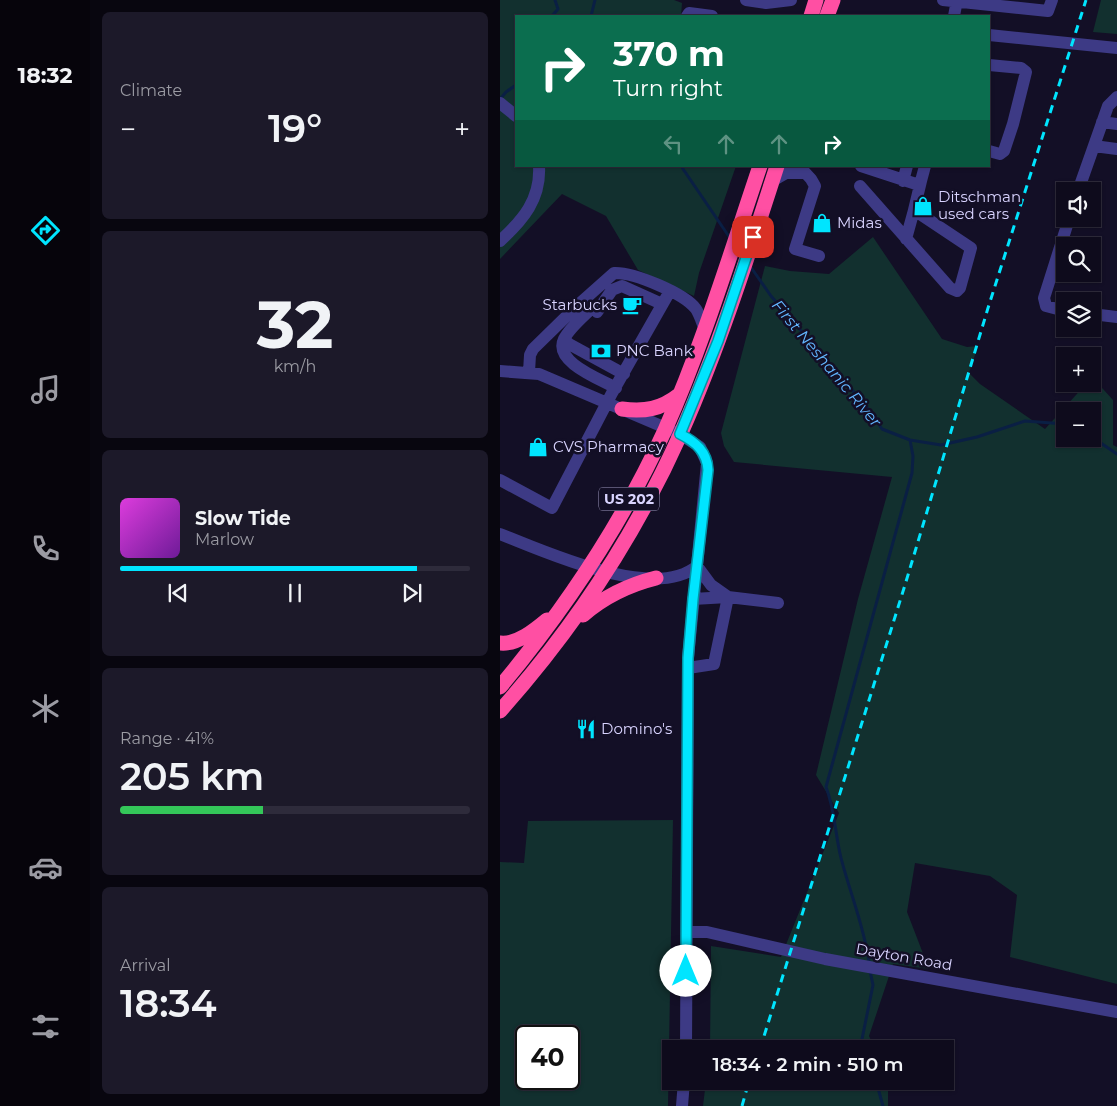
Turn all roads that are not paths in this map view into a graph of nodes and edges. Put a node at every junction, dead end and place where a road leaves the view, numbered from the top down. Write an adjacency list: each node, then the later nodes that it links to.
1 (746, 0): 2 (street)
2 (791, 0)
3 (833, 0): 8 (highway)
4 (952, 0): 5 (street); 9 (street)
5 (1052, 0)
6 (688, 15): 7 (street)
7 (703, 15)
8 (829, 15)
9 (954, 15)
10 (990, 35): 11 (street)
11 (1117, 48)
12 (990, 65): 20 (street)
13 (1117, 97): 16 (street)
14 (500, 103): 15 (street)
15 (515, 115)
16 (1102, 122): 17 (street); 18 (street)
17 (1117, 124)
18 (1094, 146): 19 (street); 31 (street)
19 (1117, 149)
20 (990, 151)
21 (539, 167): 36 (street)
22 (760, 167): 43 (highway, US 202)
23 (777, 167): 28 (highway, US 202)
24 (907, 167): 29 (street)
25 (925, 167): 30 (street)
26 (875, 169): 29 (street)
27 (802, 170): 28 (street); 37 (street)
28 (772, 181): 51 (highway, US 202)
29 (903, 181): 30 (street)
30 (921, 181): 33 (street)
31 (1081, 182)
32 (860, 186): 35 (street)
33 (914, 210): 35 (street); 35 (street)
34 (1066, 227): 40 (street)
35 (906, 239)
36 (500, 241)
37 (819, 256)
38 (670, 291): 39 (street); 43 (street); 45 (street)
39 (662, 304): 46 (street); 46 (street)
40 (1056, 309)
41 (1101, 315): 42 (street)
42 (1117, 317)
43 (704, 330): 47 (highway, US 202)
44 (500, 371): 45 (street)
45 (528, 372): 48 (street)
46 (620, 381): 48 (street)
47 (680, 394): 49 (highway); 50 (highway, US 202)
48 (607, 402): 49 (street); 52 (street)
49 (622, 409): 50 (street)
50 (665, 428): 51 (street); 55 (highway, US 202)
51 (680, 434): 54 (street); 56 (highway, US 202)
52 (500, 480)
53 (500, 534): 55 (street)
54 (697, 566): 58 (street); 59 (street); 60 (street)
55 (588, 568): 56 (street); 62 (highway, US 202)
56 (605, 572): 57 (street); 63 (highway, US 202)
57 (656, 578): 58 (street); 63 (highway)
58 (671, 578): 60 (street)
59 (728, 597): 60 (street); 61 (street); 65 (street)
60 (693, 599): 65 (street)
61 (778, 604)
62 (560, 610): 64 (highway); 66 (highway, US 202)
63 (565, 631): 67 (highway, US 202)
64 (500, 643)
65 (688, 668): 68 (street)
66 (500, 687)
67 (500, 711)
68 (687, 932): 69 (street, Dayton Road); 70 (street)
69 (1117, 1012)
70 (686, 1040)
71 (683, 1090): 72 (street)
72 (682, 1106)

